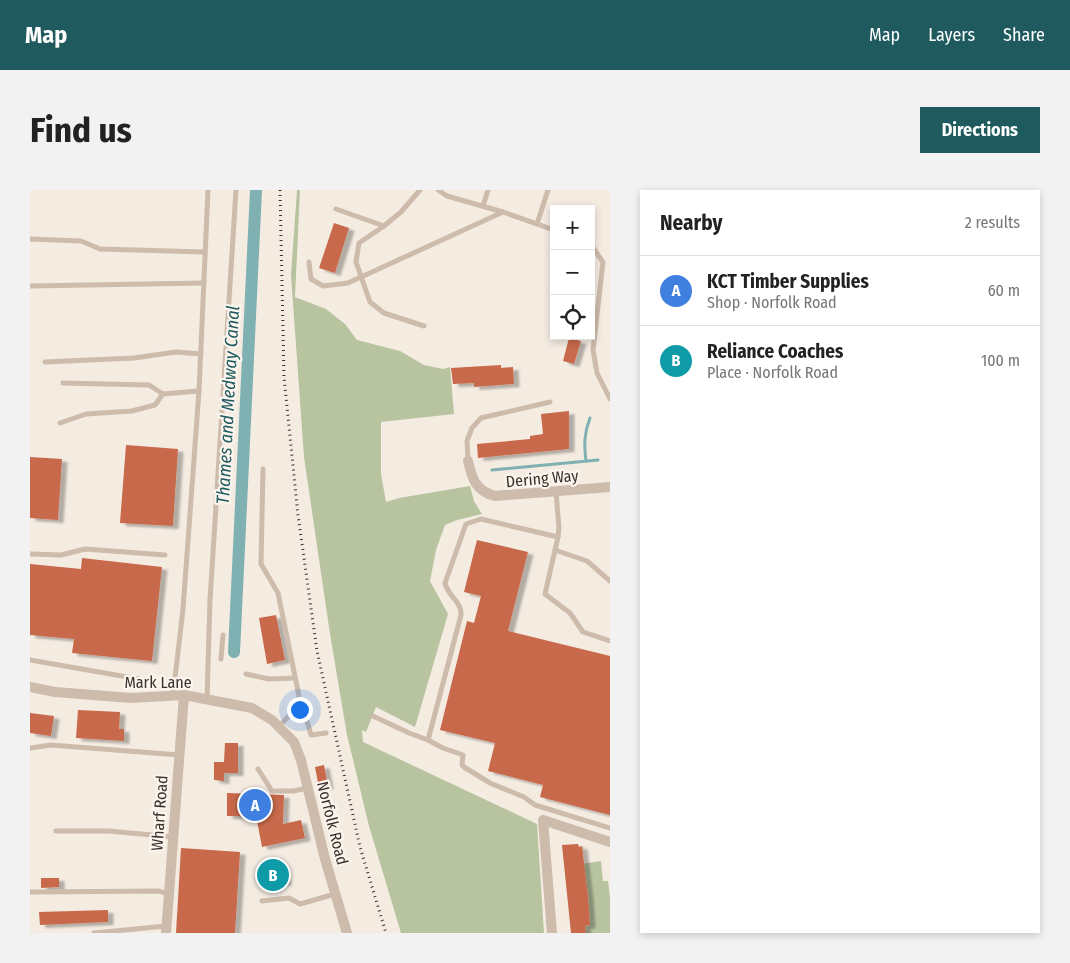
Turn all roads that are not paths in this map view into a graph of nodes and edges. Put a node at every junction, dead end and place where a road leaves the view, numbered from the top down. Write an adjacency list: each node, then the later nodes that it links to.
1 (208, 190): 15 (lane)
2 (236, 190): 47 (lane)
3 (420, 190): 11 (lane)
4 (438, 190): 7 (lane)
5 (488, 190): 7 (lane)
6 (548, 190): 10 (lane)
7 (483, 206): 9 (lane)
8 (336, 209): 11 (lane)
9 (503, 212): 10 (lane); 17 (lane)
10 (537, 224): 12 (lane)
11 (384, 226): 17 (lane)
12 (550, 229)
13 (30, 239): 15 (lane)
14 (595, 250): 26 (lane)
15 (205, 252): 18 (lane)
16 (309, 262): 17 (lane)
17 (361, 278): 20 (lane)
18 (204, 283): 19 (lane); 21 (lane)
19 (30, 286)
20 (424, 326)
21 (201, 354): 22 (lane); 24 (lane)
22 (46, 362)
23 (63, 384): 25 (lane)
24 (199, 391): 25 (lane); 46 (lane)
25 (164, 394): 28 (lane)
26 (610, 399)
27 (550, 402): 29 (lane)
28 (60, 423)
29 (468, 461): 32 (street, Dering Way)
30 (263, 469): 43 (lane)
31 (610, 487): 32 (street, Dering Way)
32 (556, 492): 33 (lane)
33 (558, 537): 34 (lane); 52 (lane)
34 (556, 550): 37 (lane); 39 (lane)
35 (30, 554): 36 (lane)
36 (164, 555)
37 (610, 581)
38 (223, 635): 40 (lane)
39 (610, 641)
40 (221, 659)
41 (30, 660): 44 (lane)
42 (246, 674): 43 (lane)
43 (295, 678): 48 (lane)
44 (139, 679)
45 (30, 687): 46 (street, Mark Lane)
46 (179, 695): 47 (street, Mark Lane); 54 (street, Wharf Road)
47 (207, 699): 50 (street, Mark Lane)
48 (294, 711): 50 (lane); 51 (lane)
49 (373, 716): 52 (lane)
50 (279, 726): 56 (street, Norfolk Road)
51 (326, 733)
52 (428, 740): 57 (lane)
53 (30, 748): 54 (lane)
54 (178, 755): 59 (street, Wharf Road)
55 (258, 769): 56 (lane)
56 (308, 788): 63 (street, Norfolk Road)
57 (610, 828)
58 (56, 831): 59 (lane)
59 (173, 837): 62 (street, Wharf Road)
60 (610, 842): 68 (street)
61 (30, 892): 62 (lane)
62 (168, 894): 65 (street, Wharf Road)
63 (335, 894): 64 (lane); 67 (street, Norfolk Road)
64 (262, 901)
65 (166, 929): 66 (lane)
66 (94, 933)
67 (347, 933)
68 (552, 933)

